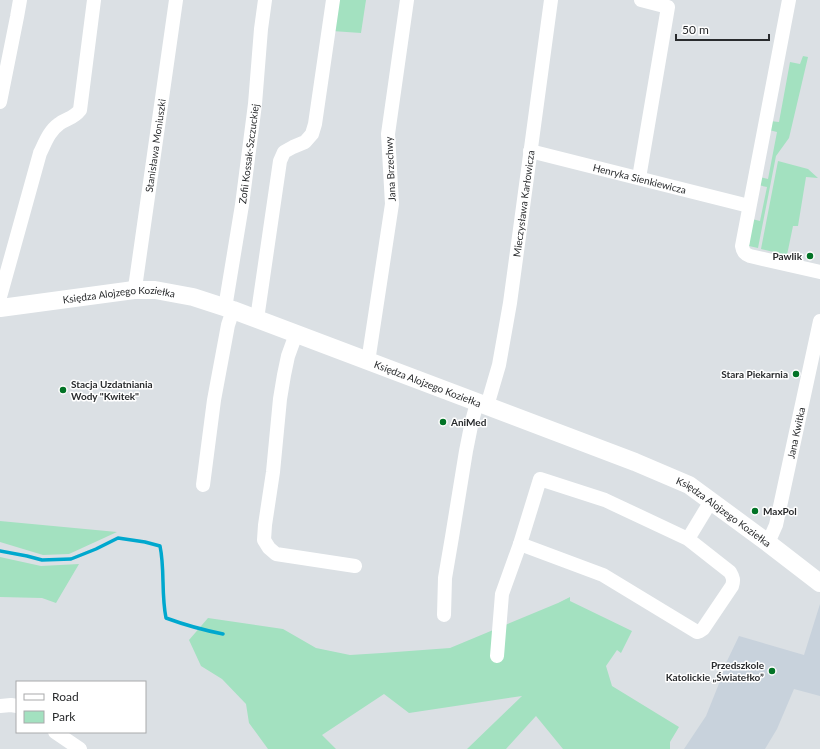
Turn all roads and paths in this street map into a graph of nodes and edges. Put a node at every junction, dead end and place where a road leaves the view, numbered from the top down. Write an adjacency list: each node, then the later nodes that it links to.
1 (20, 0): 11 (street)
2 (94, 0): 17 (street)
3 (176, 0): 16 (street, Stanisława Moniuszki)
4 (266, 0): 19 (street, Zofii Kossak-Szczuckiej)
5 (333, 0): 20 (street)
6 (406, 0): 23 (street, Jana Brzechwy)
7 (551, 0): 12 (street, Mieczysława Karłowicza)
8 (642, 0): 10 (street)
9 (789, 0): 14 (street)
10 (669, 3): 13 (street)
11 (0, 102)
12 (530, 151): 13 (street, Henryka Sienkiewicza); 24 (street, Mieczysława Karłowicza)
13 (639, 178): 14 (street, Henryka Sienkiewicza)
14 (749, 206): 15 (street)
15 (820, 272)
16 (134, 290): 18 (street, Księdza Alojzego Koziełka); 19 (street, Księdza Alojzego Koziełka)
17 (0, 297)
18 (0, 308)
19 (229, 309): 20 (street, Księdza Alojzego Koziełka); 25 (street, Zofii Kossak-Szczuckiej)
20 (257, 319): 22 (street, Księdza Alojzego Koziełka)
21 (820, 321): 28 (street, Jana Kwitka)
22 (296, 334): 23 (street, Księdza Alojzego Koziełka); 30 (street)
23 (368, 362): 24 (street, Księdza Alojzego Koziełka)
24 (482, 405): 26 (street, Księdza Alojzego Koziełka); 32 (street, Mieczysława Karłowicza)
25 (203, 485)
26 (711, 501): 27 (street); 28 (street, Księdza Alojzego Koziełka)
27 (688, 538): 29 (street); 29 (street)
28 (768, 543): 31 (street, Księdza Alojzego Koziełka)
29 (520, 544): 33 (street)
30 (355, 566)
31 (820, 583)
32 (444, 615)
33 (497, 656)
34 (0, 706): 35 (street)
35 (16, 706)
36 (56, 733): 37 (street)
37 (80, 749)

